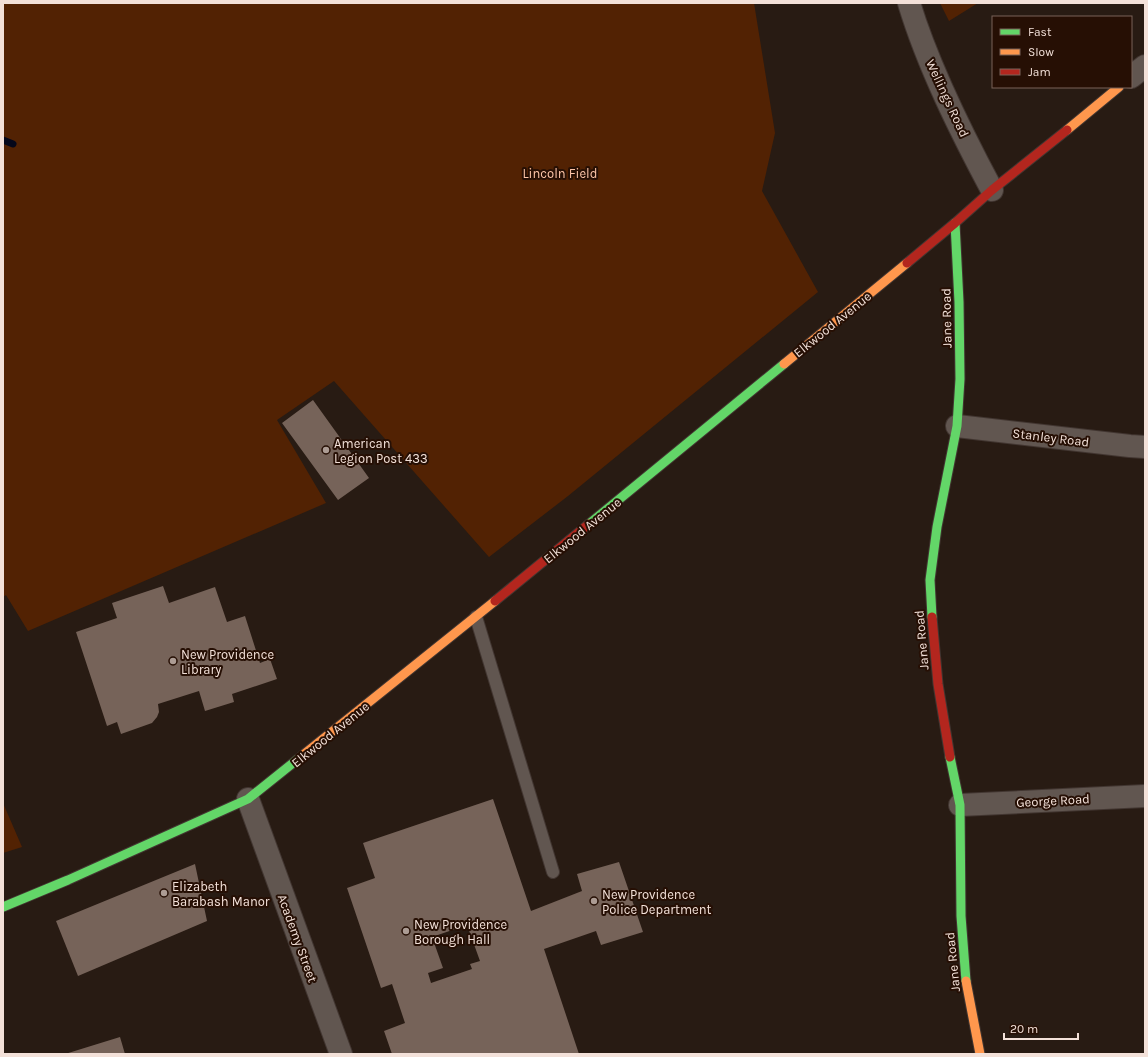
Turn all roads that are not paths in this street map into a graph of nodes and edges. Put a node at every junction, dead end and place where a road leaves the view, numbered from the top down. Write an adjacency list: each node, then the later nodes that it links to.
1 (909, 3): 5 (street, Wellings Road)
2 (1145, 66): 3 (street)
3 (1132, 76)
4 (1118, 88): 5 (street, Elkwood Avenue)
5 (992, 190): 6 (street, Elkwood Avenue)
6 (955, 223): 7 (street, Jane Road); 9 (street, Elkwood Avenue)
7 (957, 426): 8 (street, Stanley Road); 12 (street, Jane Road)
8 (1145, 447)
9 (476, 617): 11 (street, Elkwood Avenue); 13 (lane)
10 (1145, 796): 12 (street, George Road)
11 (248, 799): 14 (street, Elkwood Avenue); 15 (street, Academy Street)
12 (960, 804): 16 (street, Jane Road)
13 (553, 872)
14 (3, 907)
15 (340, 1054)
16 (980, 1054)

